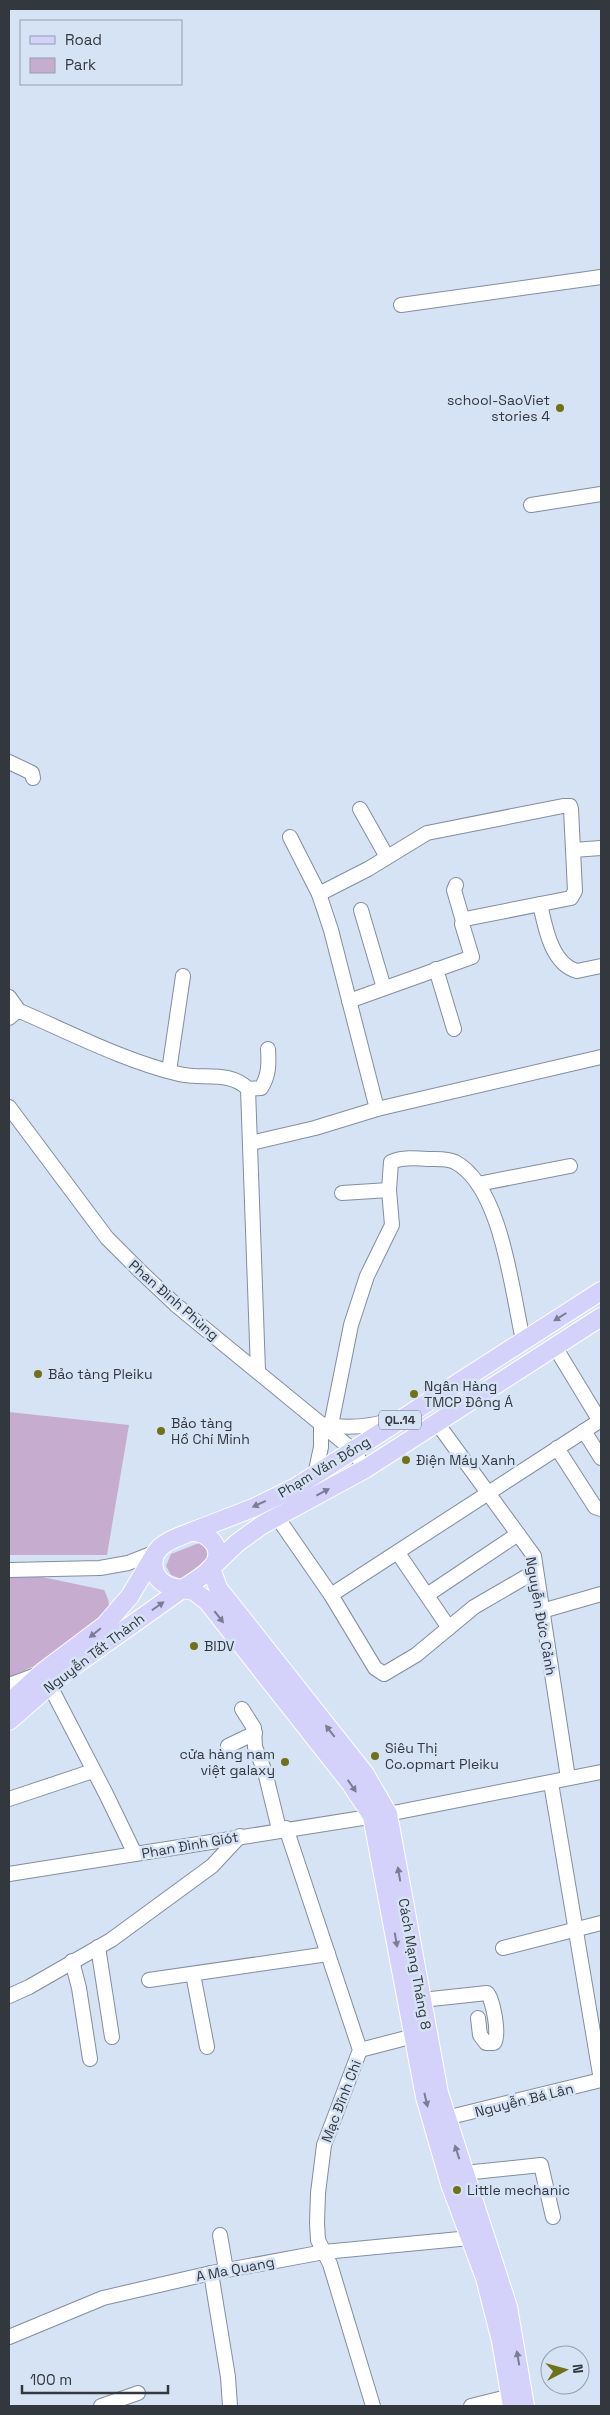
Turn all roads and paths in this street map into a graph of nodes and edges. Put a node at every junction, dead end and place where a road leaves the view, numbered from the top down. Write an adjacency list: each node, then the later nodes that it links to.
1 (601, 276): 2 (street)
2 (401, 305)
3 (601, 494): 4 (street)
4 (531, 505)
5 (9, 762): 6 (street)
6 (33, 778)
7 (360, 808): 11 (street)
8 (290, 837): 13 (street)
9 (601, 848): 10 (street)
10 (573, 850): 11 (street); 14 (street)
11 (387, 857): 13 (street)
12 (456, 885): 16 (street)
13 (319, 894): 22 (street)
14 (540, 904): 16 (street); 17 (street)
15 (361, 910): 20 (street)
16 (463, 921): 18 (street)
17 (601, 966)
18 (436, 969): 20 (street); 24 (street)
19 (183, 976): 27 (street)
20 (384, 988): 22 (street)
21 (9, 998): 23 (street)
22 (349, 1001): 30 (street)
23 (14, 1015): 27 (street)
24 (454, 1029)
25 (268, 1049): 28 (street)
26 (601, 1057): 30 (street)
27 (169, 1071): 28 (street)
28 (248, 1089): 31 (street)
29 (9, 1107): 40 (street, Phan Đình Phùng)
30 (377, 1109): 31 (street)
31 (251, 1143): 40 (street)
32 (570, 1166): 33 (street)
33 (478, 1184): 34 (street); 38 (street)
34 (390, 1190): 35 (street); 44 (street)
35 (342, 1194)
36 (601, 1291): 38 (main road, Phạm Văn Đồng / QL.14, one-way to 38)
37 (601, 1316): 39 (main road, Phạm Văn Đồng / QL.14)
38 (522, 1340): 41 (main road, Phạm Văn Đồng / QL.14)
39 (555, 1347): 42 (street); 43 (main road, Phạm Văn Đồng / QL.14)
40 (258, 1371): 44 (street, Phan Đình Phùng)
41 (408, 1415): 44 (street); 46 (main road, Phạm Văn Đồng / QL.14)
42 (601, 1420): 45 (street)
43 (437, 1423): 50 (main road, Phạm Văn Đồng / QL.14); 52 (street, Nguyễn Đức Cảnh)
44 (328, 1427): 46 (street); 48 (street, Phan Đình Phùng); 51 (street)
45 (584, 1431): 47 (street); 49 (street)
46 (376, 1437): 48 (main road, Phạm Văn Đồng / QL.14)
47 (557, 1448): 52 (street); 53 (street)
48 (354, 1451): 50 (street, Phan Đình Phùng); 51 (main road, Phạm Văn Đồng / QL.14)
49 (601, 1458)
50 (364, 1469): 54 (main road, Phạm Văn Đồng / QL.14, one-way to 50)
51 (315, 1475): 55 (main road, Phạm Văn Đồng / QL.14, one-way to 55)
52 (488, 1492): 56 (street, Nguyễn Đức Cảnh); 58 (street)
53 (601, 1509)
54 (277, 1516): 59 (main road, Phạm Văn Đồng / QL.14); 65 (street)
55 (190, 1532): 57 (main road); 59 (main road)
56 (518, 1534): 61 (street, Nguyễn Đức Cảnh); 63 (street)
57 (156, 1552): 60 (street); 62 (main road); 68 (main road, Nguyễn Tất Thành, one-way to 68)
58 (398, 1553): 63 (street); 65 (street)
59 (211, 1568): 62 (main road); 79 (main road, Cách Mạng Tháng 8, one-way to 59)
60 (9, 1570)
61 (536, 1571): 66 (street, Nguyễn Đức Cảnh); 67 (street)
62 (182, 1589): 68 (main road, Nguyễn Tất Thành, one-way to 62); 79 (main road, Cách Mạng Tháng 8, one-way to 79)
63 (427, 1594): 67 (street)
64 (601, 1594): 66 (street)
65 (331, 1595): 67 (street)
66 (542, 1611): 76 (street, Nguyễn Đức Cảnh)
67 (449, 1628)
68 (44, 1684): 69 (main road); 69 (main road, Nguyễn Tất Thành); 71 (main road, Nguyễn Tất Thành); 74 (street)
69 (9, 1698)
70 (242, 1708): 72 (street, Mạc Đĩnh Chi)
71 (9, 1721)
72 (255, 1733): 73 (street); 80 (street, Mạc Đĩnh Chi)
73 (228, 1746)
74 (93, 1770): 78 (street); 82 (street)
75 (601, 1772): 76 (street, Phan Đình Giót)
76 (568, 1778): 77 (street, Phan Đình Giót)
77 (551, 1783): 79 (street, Phan Đình Giót); 85 (street)
78 (9, 1799)
79 (380, 1815): 80 (street, Phan Đình Giót); 93 (main road, Cách Mạng Tháng 8, one-way to 79); 95 (main road, Cách Mạng Tháng 8, one-way to 95)
80 (283, 1829): 81 (street, Phan Đình Giót); 88 (street, Mạc Đĩnh Chi)
81 (240, 1836): 82 (street, Phan Đình Giót); 86 (street)
82 (135, 1854): 83 (street, Phan Đình Giót)
83 (9, 1874)
84 (601, 1923): 85 (street)
85 (576, 1930): 87 (street); 100 (street)
86 (98, 1947): 89 (street); 96 (street)
87 (503, 1948)
88 (328, 1954): 90 (street); 98 (street, Mạc Đĩnh Chi)
89 (72, 1961): 92 (street); 99 (street)
90 (193, 1974): 91 (street); 97 (street)
91 (149, 1980)
92 (9, 1996)
93 (422, 2000): 94 (street); 101 (main road, Cách Mạng Tháng 8)
94 (478, 2018)
95 (414, 2036): 98 (street); 101 (main road, Cách Mạng Tháng 8, one-way to 101)
96 (112, 2037)
97 (207, 2047)
98 (360, 2050): 106 (street, Mạc Đĩnh Chi)
99 (90, 2059)
100 (601, 2080): 101 (street, Nguyễn Bá Lân)
101 (438, 2120): 102 (main road, Cách Mạng Tháng 8, one-way to 101); 105 (main road, Cách Mạng Tháng 8)
102 (464, 2173): 103 (street); 105 (main road, Cách Mạng Tháng 8)
103 (553, 2217)
104 (220, 2236): 107 (street)
105 (477, 2238): 106 (street, A Ma Quang); 111 (main road, Cách Mạng Tháng 8); 116 (main road, Cách Mạng Tháng 8, one-way to 105)
106 (324, 2252): 107 (street, A Ma Quang); 114 (street, Mạc Đĩnh Chi)
107 (226, 2270): 108 (street, A Ma Quang)
108 (211, 2273): 109 (street, A Ma Quang); 113 (street)
109 (9, 2337)
110 (138, 2393): 112 (street)
111 (511, 2401): 115 (street)
112 (101, 2406)
113 (230, 2406)
114 (372, 2406)
115 (471, 2406)
116 (525, 2406)

